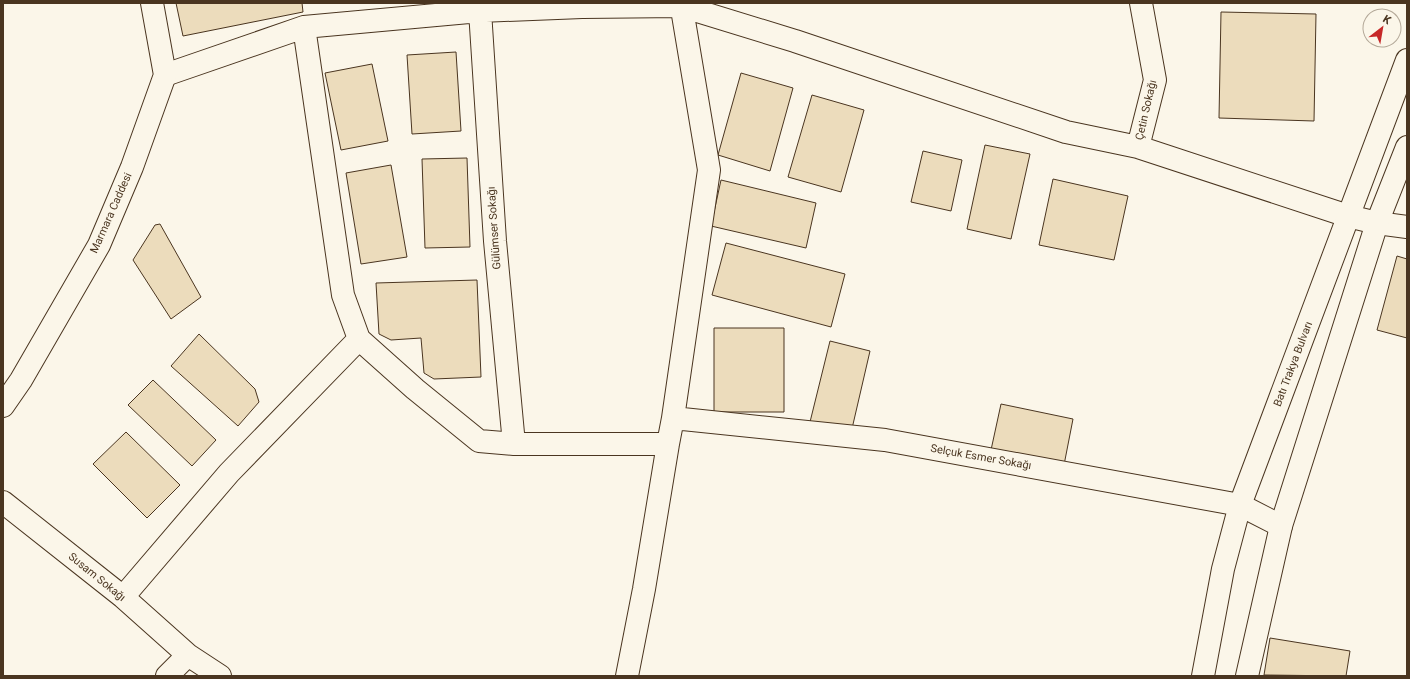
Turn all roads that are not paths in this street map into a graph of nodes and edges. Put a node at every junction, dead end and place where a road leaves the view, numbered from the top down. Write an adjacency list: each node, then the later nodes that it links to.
1 (152, 3): 7 (street, Marmara Caddesi)
2 (1141, 3): 8 (street, Çetin Sokağı)
3 (681, 5): 4 (street); 8 (street); 15 (street)
4 (480, 11): 5 (street); 16 (street, Gülümser Sokağı)
5 (304, 27): 7 (street); 13 (street)
6 (1407, 60): 10 (street, Batı Trakya Bulvarı)
7 (165, 75): 14 (street, Marmara Caddesi)
8 (1138, 147): 10 (street)
9 (1407, 147): 11 (street)
10 (1348, 216): 11 (street); 19 (street, Batı Trakya Bulvarı)
11 (1377, 223): 12 (street); 20 (street)
12 (1407, 226)
13 (359, 339): 16 (street); 21 (street)
14 (3, 406)
15 (674, 418): 17 (street); 19 (street, Selçuk Esmer Sokağı)
16 (514, 444): 17 (street)
17 (668, 444): 25 (street)
18 (3, 502): 21 (street, Susam Sokağı)
19 (1240, 505): 20 (street, Selçuk Esmer Sokağı); 26 (street, Batı Trakya Bulvarı)
20 (1281, 526): 27 (street)
21 (123, 597): 22 (street, Susam Sokağı)
22 (188, 655): 23 (street); 24 (street, Susam Sokağı)
23 (167, 676)
24 (220, 676)
25 (626, 676)
26 (1203, 676)
27 (1248, 676)

